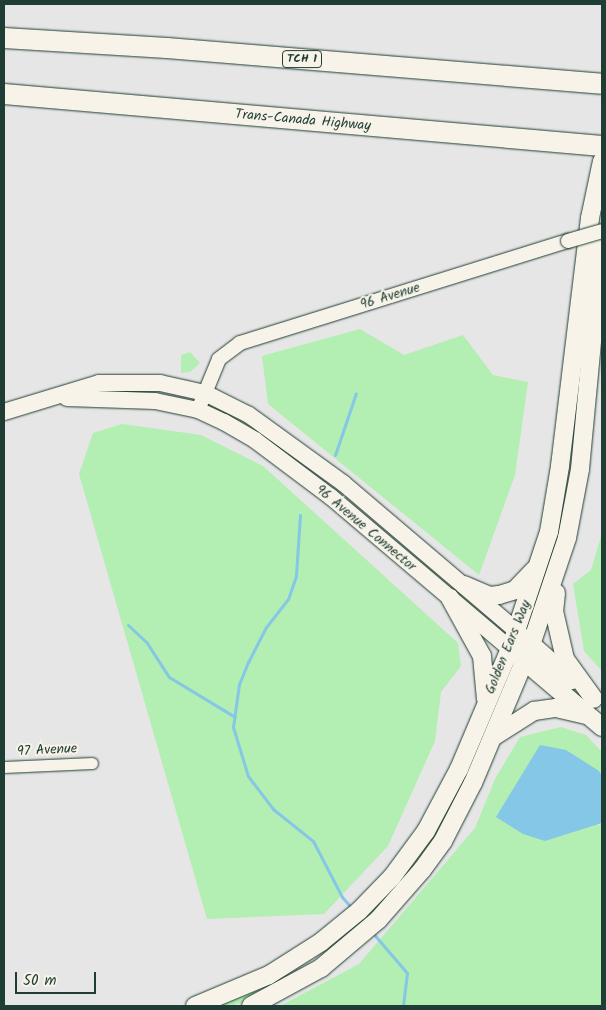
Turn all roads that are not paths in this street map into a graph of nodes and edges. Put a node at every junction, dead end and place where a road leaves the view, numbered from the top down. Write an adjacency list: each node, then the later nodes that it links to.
1 (4, 38): 2 (highway, TCH 1)
2 (601, 84)
3 (4, 94): 4 (highway, Trans-Canada Highway)
4 (602, 146)
5 (602, 161): 12 (main road, Golden Ears Way)
6 (602, 231): 8 (street, 96 Avenue, bridge)
7 (602, 238): 13 (main road, Golden Ears Way)
8 (205, 393): 9 (main road); 10 (street, 96 Avenue); 14 (main road, 96 Avenue Connector)
9 (50, 398): 10 (main road); 11 (main road)
10 (198, 410): 15 (main road, 96 Avenue Connector)
11 (4, 412)
12 (541, 562): 14 (main road); 16 (main road, Golden Ears Way)
13 (559, 568): 18 (main road, Golden Ears Way); 20 (main road)
14 (464, 586): 16 (main road, 96 Avenue Connector)
15 (450, 598): 17 (main road, 96 Avenue Connector); 19 (main road)
16 (516, 630): 17 (main road, Golden Ears Way); 18 (main road, 96 Avenue Connector)
17 (510, 649): 18 (main road, 96 Avenue Connector); 19 (main road, Golden Ears Way)
18 (528, 653): 20 (main road); 22 (main road, Golden Ears Way)
19 (486, 701): 25 (main road, Golden Ears Way)
20 (595, 707): 21 (main road); 22 (main road)
21 (602, 727)
22 (493, 737): 26 (main road, Golden Ears Way)
23 (92, 763): 24 (street, 97 Avenue)
24 (4, 767)
25 (195, 1006)
26 (251, 1006)

